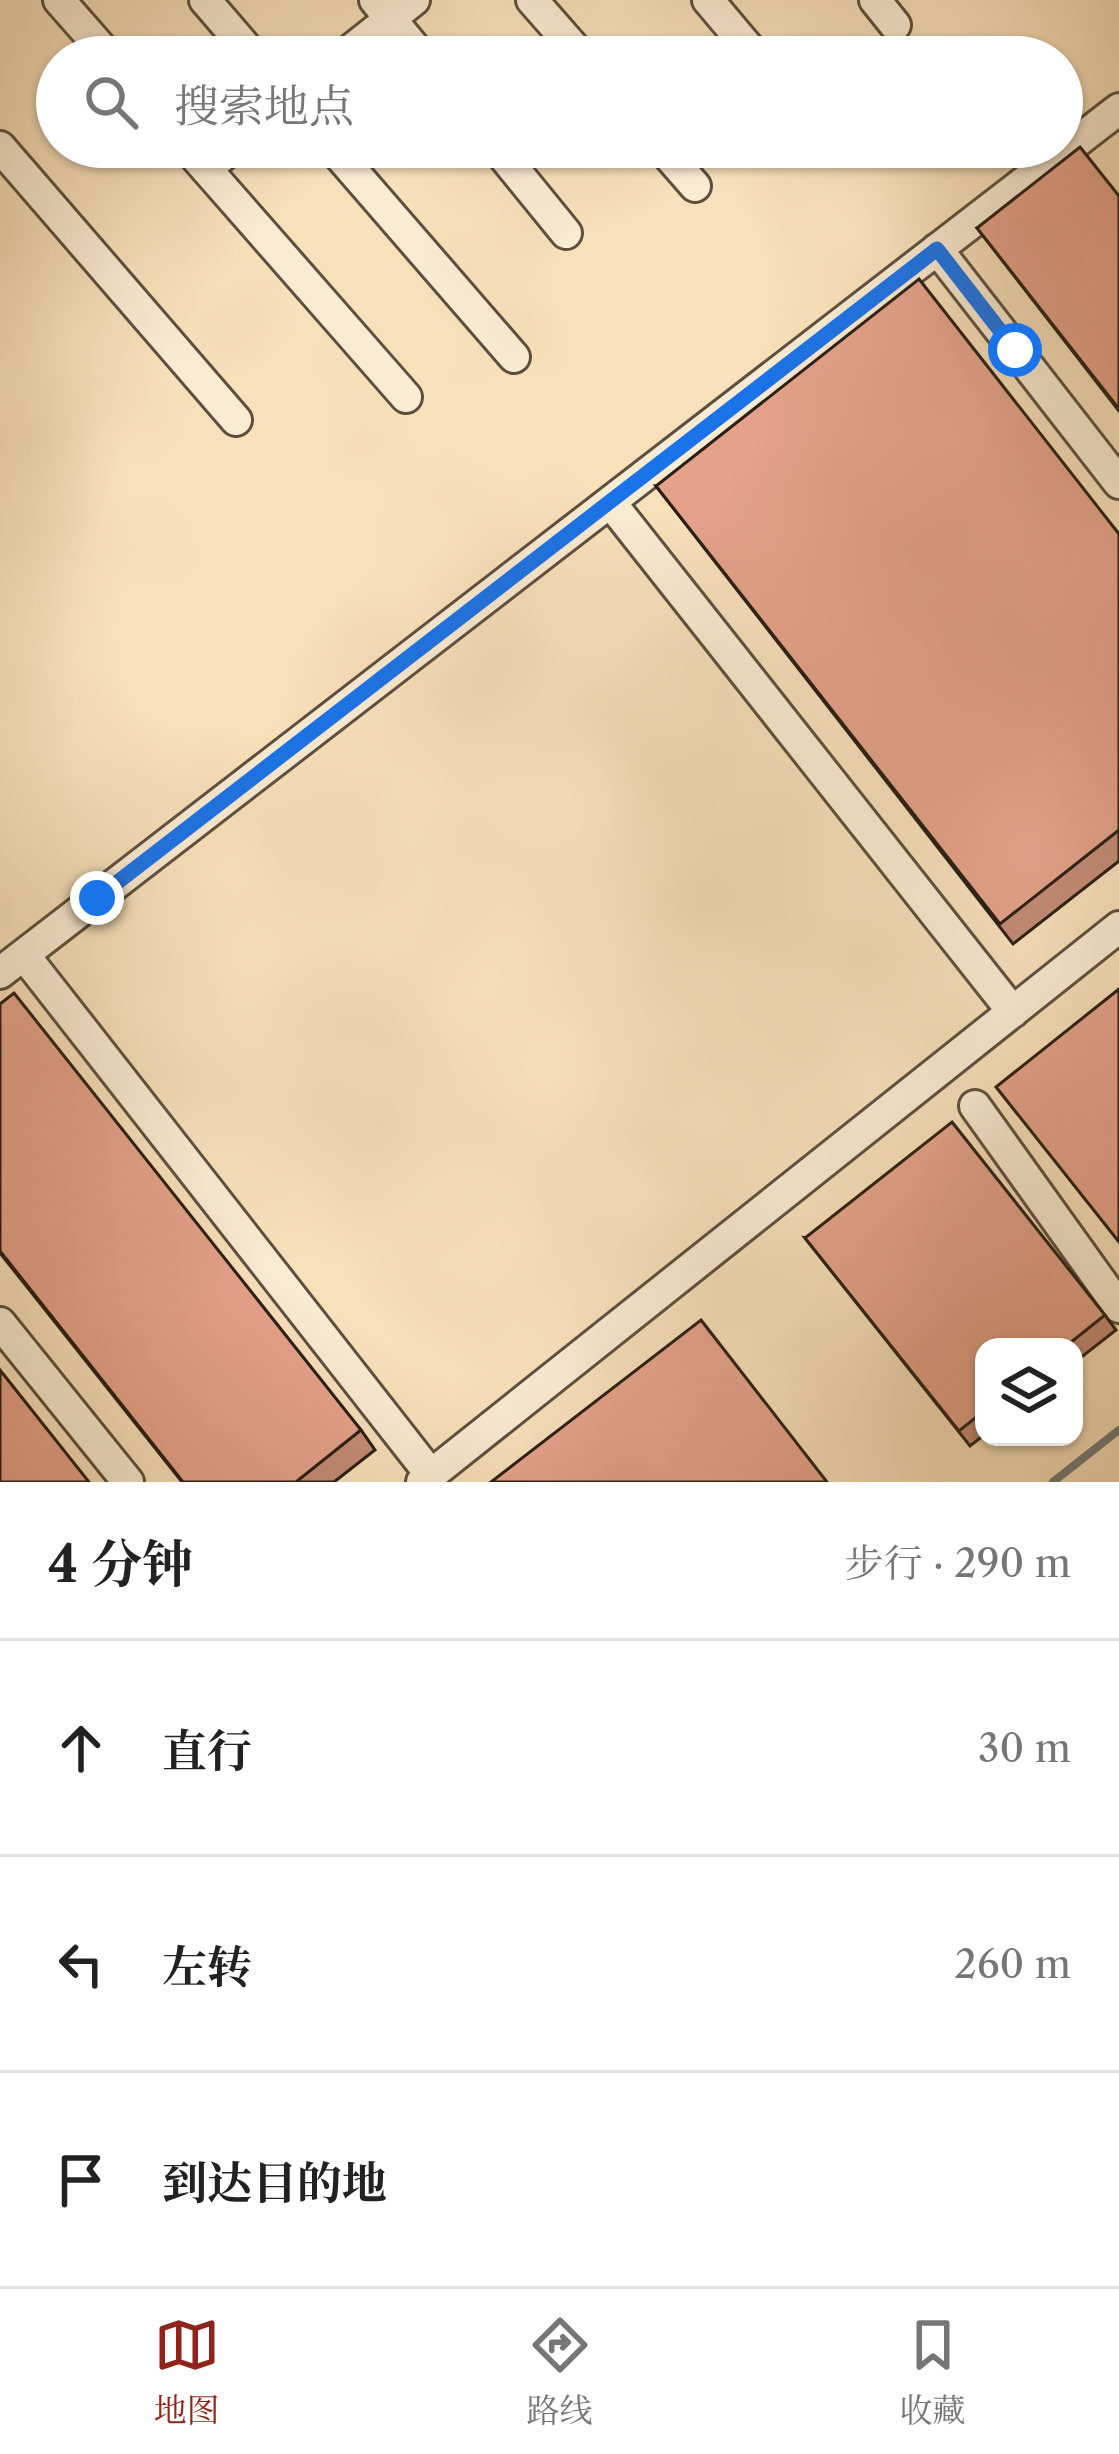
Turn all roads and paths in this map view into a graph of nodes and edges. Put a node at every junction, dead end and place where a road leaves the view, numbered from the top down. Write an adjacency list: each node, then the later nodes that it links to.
1 (59, 0): 8 (street)
2 (205, 0): 9 (street)
3 (532, 0): 12 (street)
4 (708, 0): 13 (street)
5 (875, 0): 7 (street)
6 (393, 6): 10 (street); 11 (street)
7 (895, 25)
8 (91, 36)
9 (236, 36)
10 (363, 36)
11 (410, 36)
12 (564, 36)
13 (738, 36)
14 (1119, 109): 15 (street)
15 (1083, 137)
16 (0, 147): 27 (street)
17 (206, 168): 26 (street)
18 (350, 168): 25 (street)
19 (513, 168): 23 (street)
20 (679, 168): 22 (street)
21 (1042, 168): 24 (street)
22 (695, 186)
23 (566, 233)
24 (937, 249): 28 (street); 29 (street)
25 (514, 357)
26 (406, 397)
27 (236, 420)
28 (1119, 483)
29 (610, 502): 31 (street); 32 (street)
30 (1119, 927): 32 (street)
31 (12, 964): 36 (street)
32 (1013, 1012): 36 (street)
33 (974, 1106): 34 (street)
34 (1119, 1307)
35 (0, 1323): 37 (street)
36 (427, 1479)
37 (128, 1482)

